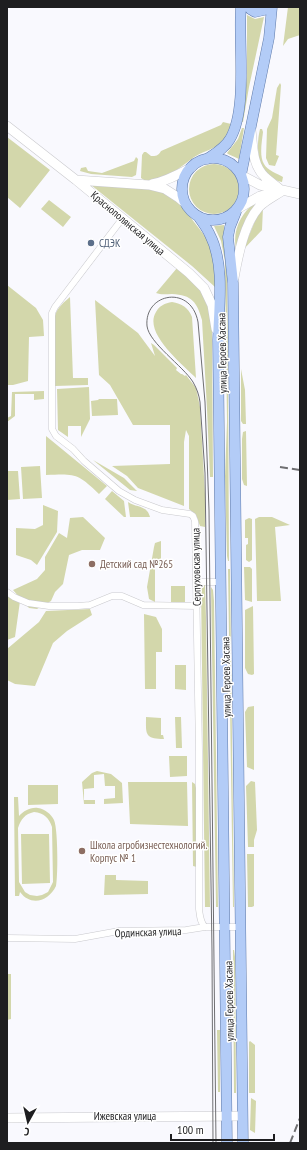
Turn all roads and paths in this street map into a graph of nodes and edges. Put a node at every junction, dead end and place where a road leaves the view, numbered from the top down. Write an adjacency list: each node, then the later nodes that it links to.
1 (240, 7): 7 (main road)
2 (250, 7): 3 (main road)
3 (265, 7)
4 (272, 7): 6 (main road)
5 (7, 126): 10 (main road, Краснополянская улица)
6 (251, 126): 9 (main road); 12 (main road)
7 (207, 159): 8 (main road); 9 (main road)
8 (192, 167): 11 (main road); 14 (main road)
9 (241, 175): 12 (main road); 15 (main road)
10 (76, 180): 11 (main road); 17 (main road, Краснополянская улица)
11 (148, 185): 14 (main road)
12 (282, 190): 13 (main road); 15 (main road); 18 (main road)
13 (300, 194)
14 (186, 204): 16 (main road)
15 (237, 210): 16 (main road); 18 (main road, улица Героев Хасана)
16 (198, 216): 19 (main road, улица Героев Хасана)
17 (122, 219): 19 (main road, Краснополянская улица); 20 (street, Серпуховская улица)
18 (233, 283): 26 (main road, улица Героев Хасана)
19 (218, 340): 21 (main road, улица Героев Хасана)
20 (197, 582): 21 (street); 23 (street, Серпуховская улица)
21 (220, 582): 25 (main road, улица Героев Хасана)
22 (7, 592): 23 (street)
23 (197, 606): 24 (street, Серпуховская улица)
24 (206, 927): 25 (street, Ординская улица); 27 (street, Ординская улица)
25 (225, 927): 26 (street, Ординская улица); 28 (main road, улица Героев Хасана)
26 (240, 927): 29 (main road, улица Героев Хасана)
27 (7, 938)
28 (227, 1116): 29 (main road, Ижевская улица); 30 (main road, Ижевская улица); 31 (main road, улица Героев Хасана)
29 (242, 1116): 32 (main road, улица Героев Хасана)
30 (7, 1118)
31 (227, 1143)
32 (243, 1143)

